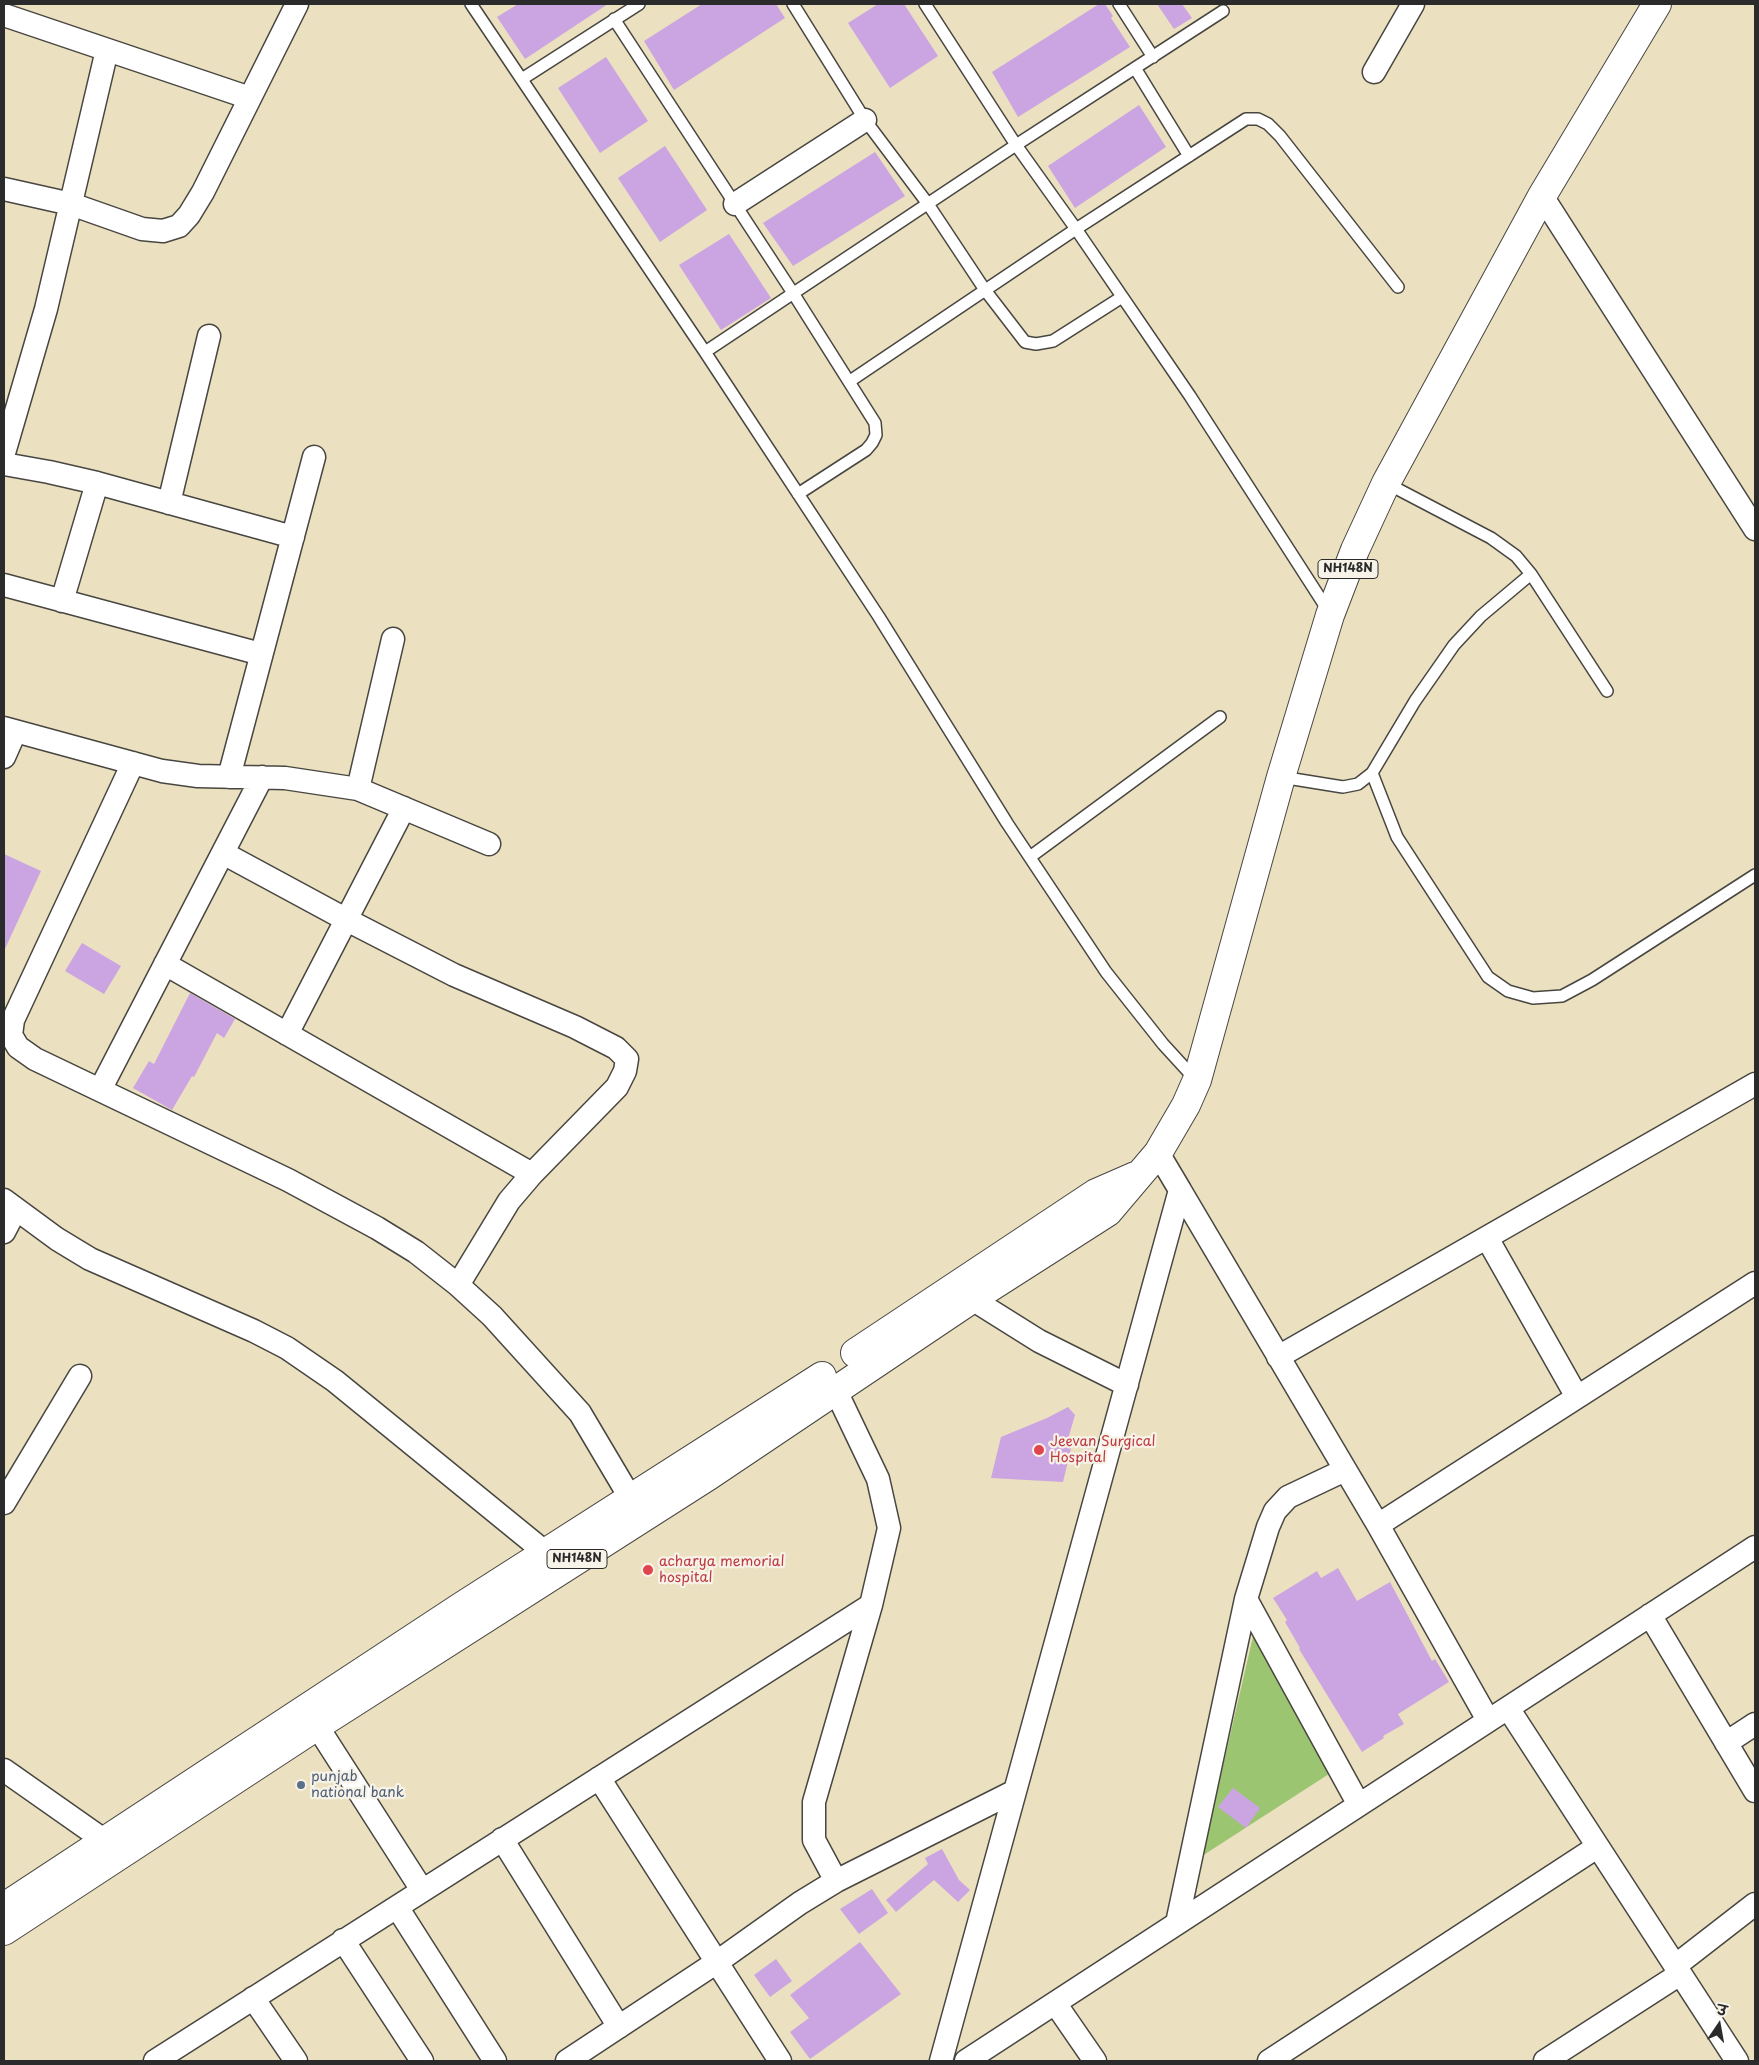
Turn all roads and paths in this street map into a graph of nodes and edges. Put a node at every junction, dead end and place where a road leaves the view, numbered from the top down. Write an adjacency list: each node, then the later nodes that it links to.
1 (297, 4): 17 (street)
2 (471, 4): 16 (lane)
3 (639, 4): 11 (lane)
4 (793, 4): 18 (lane)
5 (924, 4): 19 (lane)
6 (1119, 4): 13 (lane)
7 (1413, 4): 15 (street)
8 (1656, 4): 22 (highway, NH148N)
9 (1223, 11): 13 (lane)
10 (4, 16): 12 (street)
11 (614, 20): 16 (lane); 24 (lane)
12 (107, 50): 17 (street); 23 (street)
13 (1153, 57): 14 (lane)
14 (1135, 68): 19 (lane); 20 (lane)
15 (1374, 72)
16 (522, 79): 32 (lane)
17 (250, 98): 23 (street)
18 (865, 120): 24 (street); 25 (lane)
19 (1016, 145): 25 (lane); 26 (lane)
20 (1190, 156): 26 (lane); 27 (lane)
21 (4, 189): 23 (street)
22 (1542, 196): 38 (highway, NH148N); 41 (street)
23 (71, 204): 34 (street)
24 (735, 204): 29 (lane)
25 (928, 204): 28 (lane); 29 (lane)
26 (1076, 229): 28 (lane); 30 (lane)
27 (1398, 287)
28 (985, 290): 30 (lane); 33 (lane)
29 (793, 293): 32 (lane); 33 (lane)
30 (1122, 297): 46 (lane)
31 (209, 336): 40 (street)
32 (705, 352): 39 (lane)
33 (850, 381): 39 (lane)
34 (4, 453)
35 (314, 457): 42 (street)
36 (4, 464): 37 (street)
37 (97, 483): 40 (street); 45 (street)
38 (1386, 483): 43 (lane); 46 (highway, NH148N)
39 (798, 494): 62 (lane)
40 (169, 503): 42 (street)
41 (1755, 529)
42 (293, 537): 48 (street)
43 (1532, 574): 49 (lane); 54 (lane)
44 (4, 585): 45 (street)
45 (62, 601): 48 (street)
46 (1330, 615): 56 (highway, NH148N)
47 (393, 639): 58 (street)
48 (261, 654): 55 (street)
49 (1607, 691)
50 (1220, 718): 62 (lane)
51 (9, 730): 52 (street); 53 (street)
52 (4, 757)
53 (132, 763): 55 (street); 69 (street)
54 (1372, 773): 56 (lane); 63 (lane)
55 (229, 777): 57 (street)
56 (1281, 777): 67 (highway, NH148N)
57 (262, 778): 58 (street); 61 (street)
58 (358, 789): 59 (street)
59 (404, 808): 60 (street); 64 (street)
60 (489, 844)
61 (223, 853): 64 (street); 65 (street)
62 (1030, 858): 67 (lane)
63 (1755, 875)
64 (348, 920): 66 (street); 71 (street)
65 (165, 964): 66 (street); 69 (street)
66 (287, 1034): 71 (street)
67 (1197, 1080): 70 (highway, NH148N)
68 (1755, 1084): 76 (street)
69 (100, 1090): 78 (street)
70 (1158, 1153): 72 (highway, NH148N); 73 (street)
71 (532, 1174): 78 (street)
72 (1139, 1174): 79 (highway, NH148N); 86 (highway, NH148N)
73 (1180, 1190): 80 (street); 82 (street)
74 (10, 1204): 75 (street); 90 (street)
75 (4, 1232)
76 (1487, 1238): 80 (street); 84 (street)
77 (1755, 1283): 84 (street)
78 (458, 1285): 86 (street)
79 (972, 1298): 82 (street); 83 (highway, NH148N)
80 (1278, 1358): 85 (street)
81 (80, 1376): 87 (street)
82 (1126, 1386): 101 (street)
83 (835, 1389): 92 (street); 97 (highway, NH148N)
84 (1577, 1397): 88 (street)
85 (1345, 1470): 88 (street); 91 (street)
86 (631, 1499): 90 (highway, NH148N)
87 (4, 1504)
88 (1378, 1525): 95 (street)
89 (1755, 1546): 93 (street)
90 (546, 1553): 105 (highway, NH148N)
91 (1246, 1599): 103 (street); 112 (street)
92 (871, 1605): 100 (street); 107 (street)
93 (1650, 1615): 94 (street); 98 (street)
94 (1508, 1708): 95 (street); 106 (street)
95 (1488, 1720): 103 (street)
96 (1755, 1724): 98 (street)
97 (317, 1726): 108 (street); 113 (highway, NH148N)
98 (1726, 1743): 102 (street)
99 (4, 1770): 105 (street)
100 (599, 1778): 104 (street); 115 (street)
101 (1015, 1791): 107 (street); 126 (street)
102 (1755, 1791)
103 (1359, 1805): 112 (street)
104 (502, 1839): 108 (street); 119 (street)
105 (105, 1841): 110 (highway, NH148N)
106 (1597, 1847): 116 (street); 129 (street)
107 (836, 1881): 115 (street)
108 (422, 1890): 111 (street)
109 (1755, 1904): 116 (street)
110 (4, 1907)
111 (397, 1907): 114 (street); 123 (street)
112 (1177, 1924): 118 (street)
113 (4, 1931)
114 (343, 1940): 117 (street); 122 (street)
115 (717, 1962): 119 (street); 125 (street)
116 (1677, 1970): 130 (street); 131 (street)
117 (253, 1998): 120 (street); 121 (street)
118 (1055, 2003): 127 (street); 128 (street)
119 (619, 2027): 124 (street)
120 (159, 2060)
121 (296, 2061)
122 (422, 2061)
123 (495, 2061)
124 (567, 2061)
125 (780, 2061)
126 (942, 2061)
127 (966, 2061)
128 (1095, 2061)
129 (1269, 2061)
130 (1545, 2061)
131 (1737, 2061)

